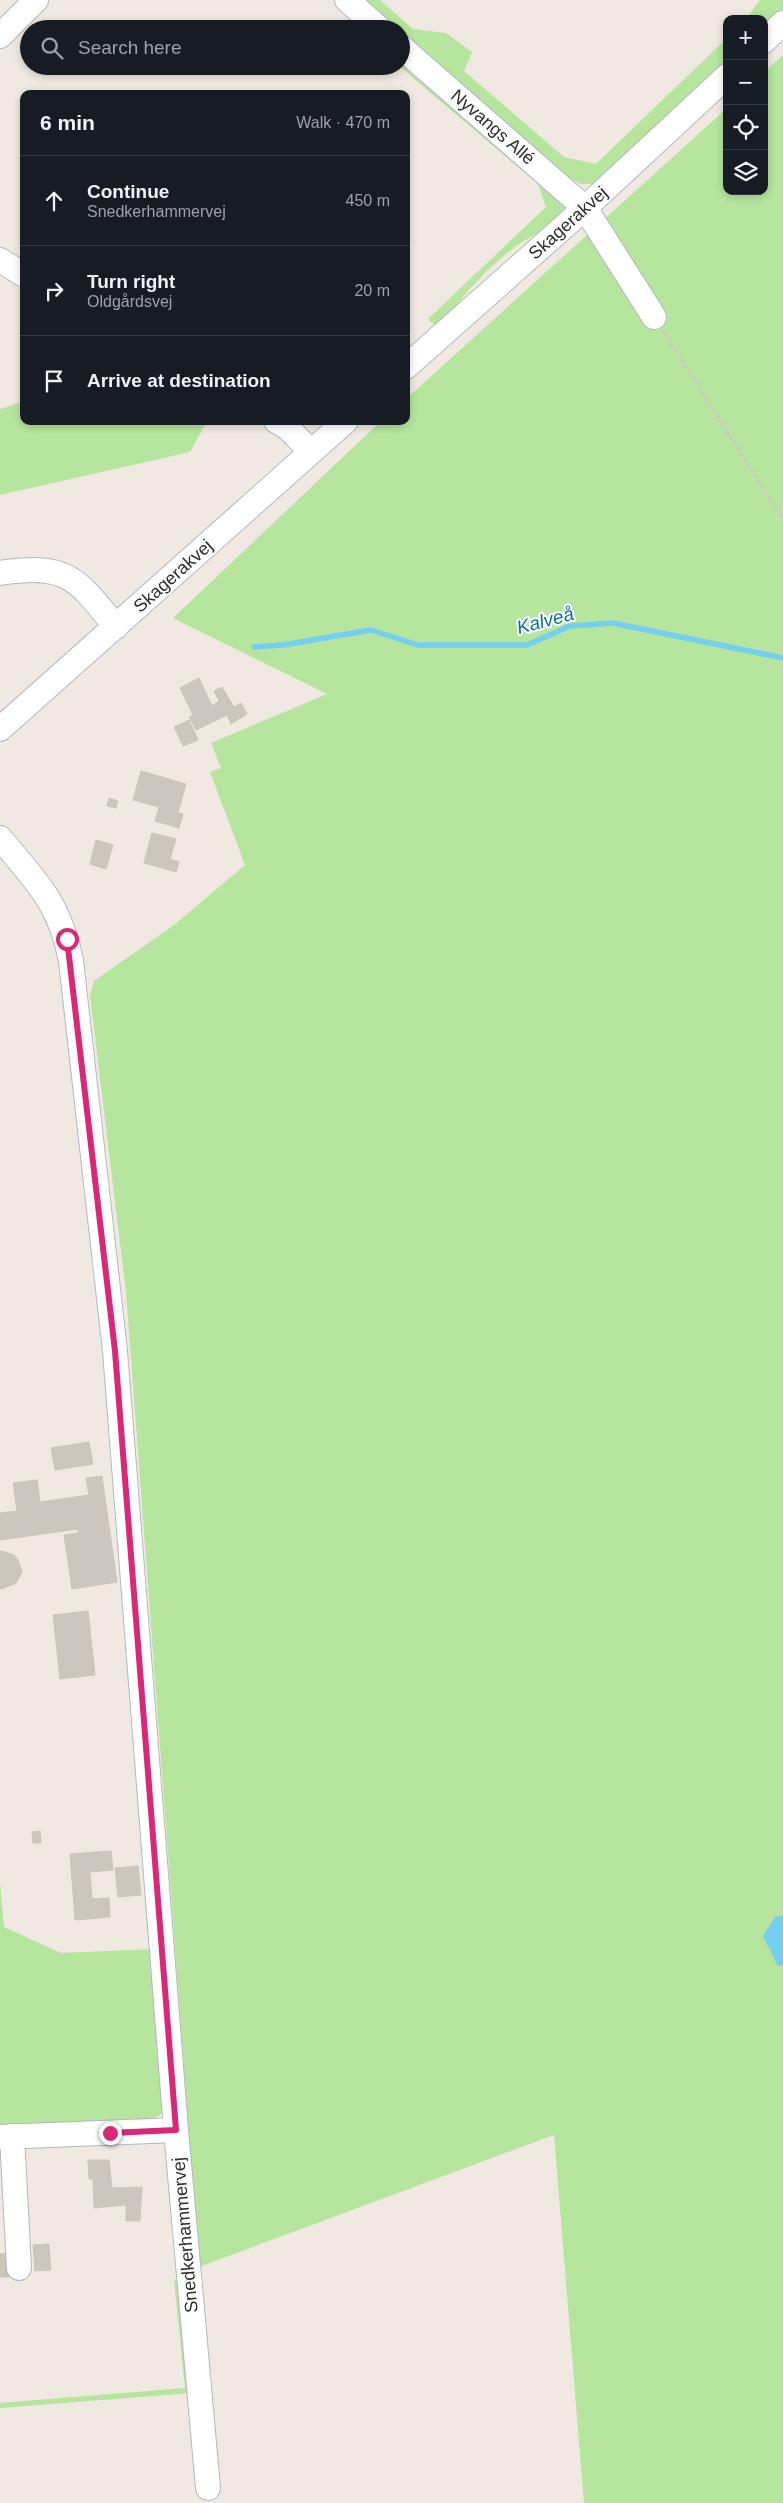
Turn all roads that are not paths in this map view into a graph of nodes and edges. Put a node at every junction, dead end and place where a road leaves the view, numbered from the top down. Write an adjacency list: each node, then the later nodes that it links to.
1 (36, 0): 5 (street)
2 (347, 0): 3 (street)
3 (370, 20)
4 (783, 23): 6 (street)
5 (0, 36)
6 (768, 37)
7 (410, 55): 9 (street, Nyvangs Allé)
8 (723, 80): 9 (street, Skagerakvej)
9 (585, 208): 12 (street, Nyvangs Allé); 13 (street, Skagerakvej)
10 (0, 260): 11 (street)
11 (20, 272)
12 (654, 318)
13 (410, 363)
14 (283, 425): 16 (street)
15 (341, 425): 16 (street, Skagerakvej)
16 (311, 452): 18 (street, Skagerakvej)
17 (0, 573): 18 (street)
18 (116, 627): 19 (street, Skagerakvej)
19 (0, 729)
20 (0, 838): 21 (street, Snedkerhammervej)
21 (176, 2130): 22 (street); 24 (street, Snedkerhammervej)
22 (6, 2136): 23 (street)
23 (19, 2268)
24 (208, 2488)

